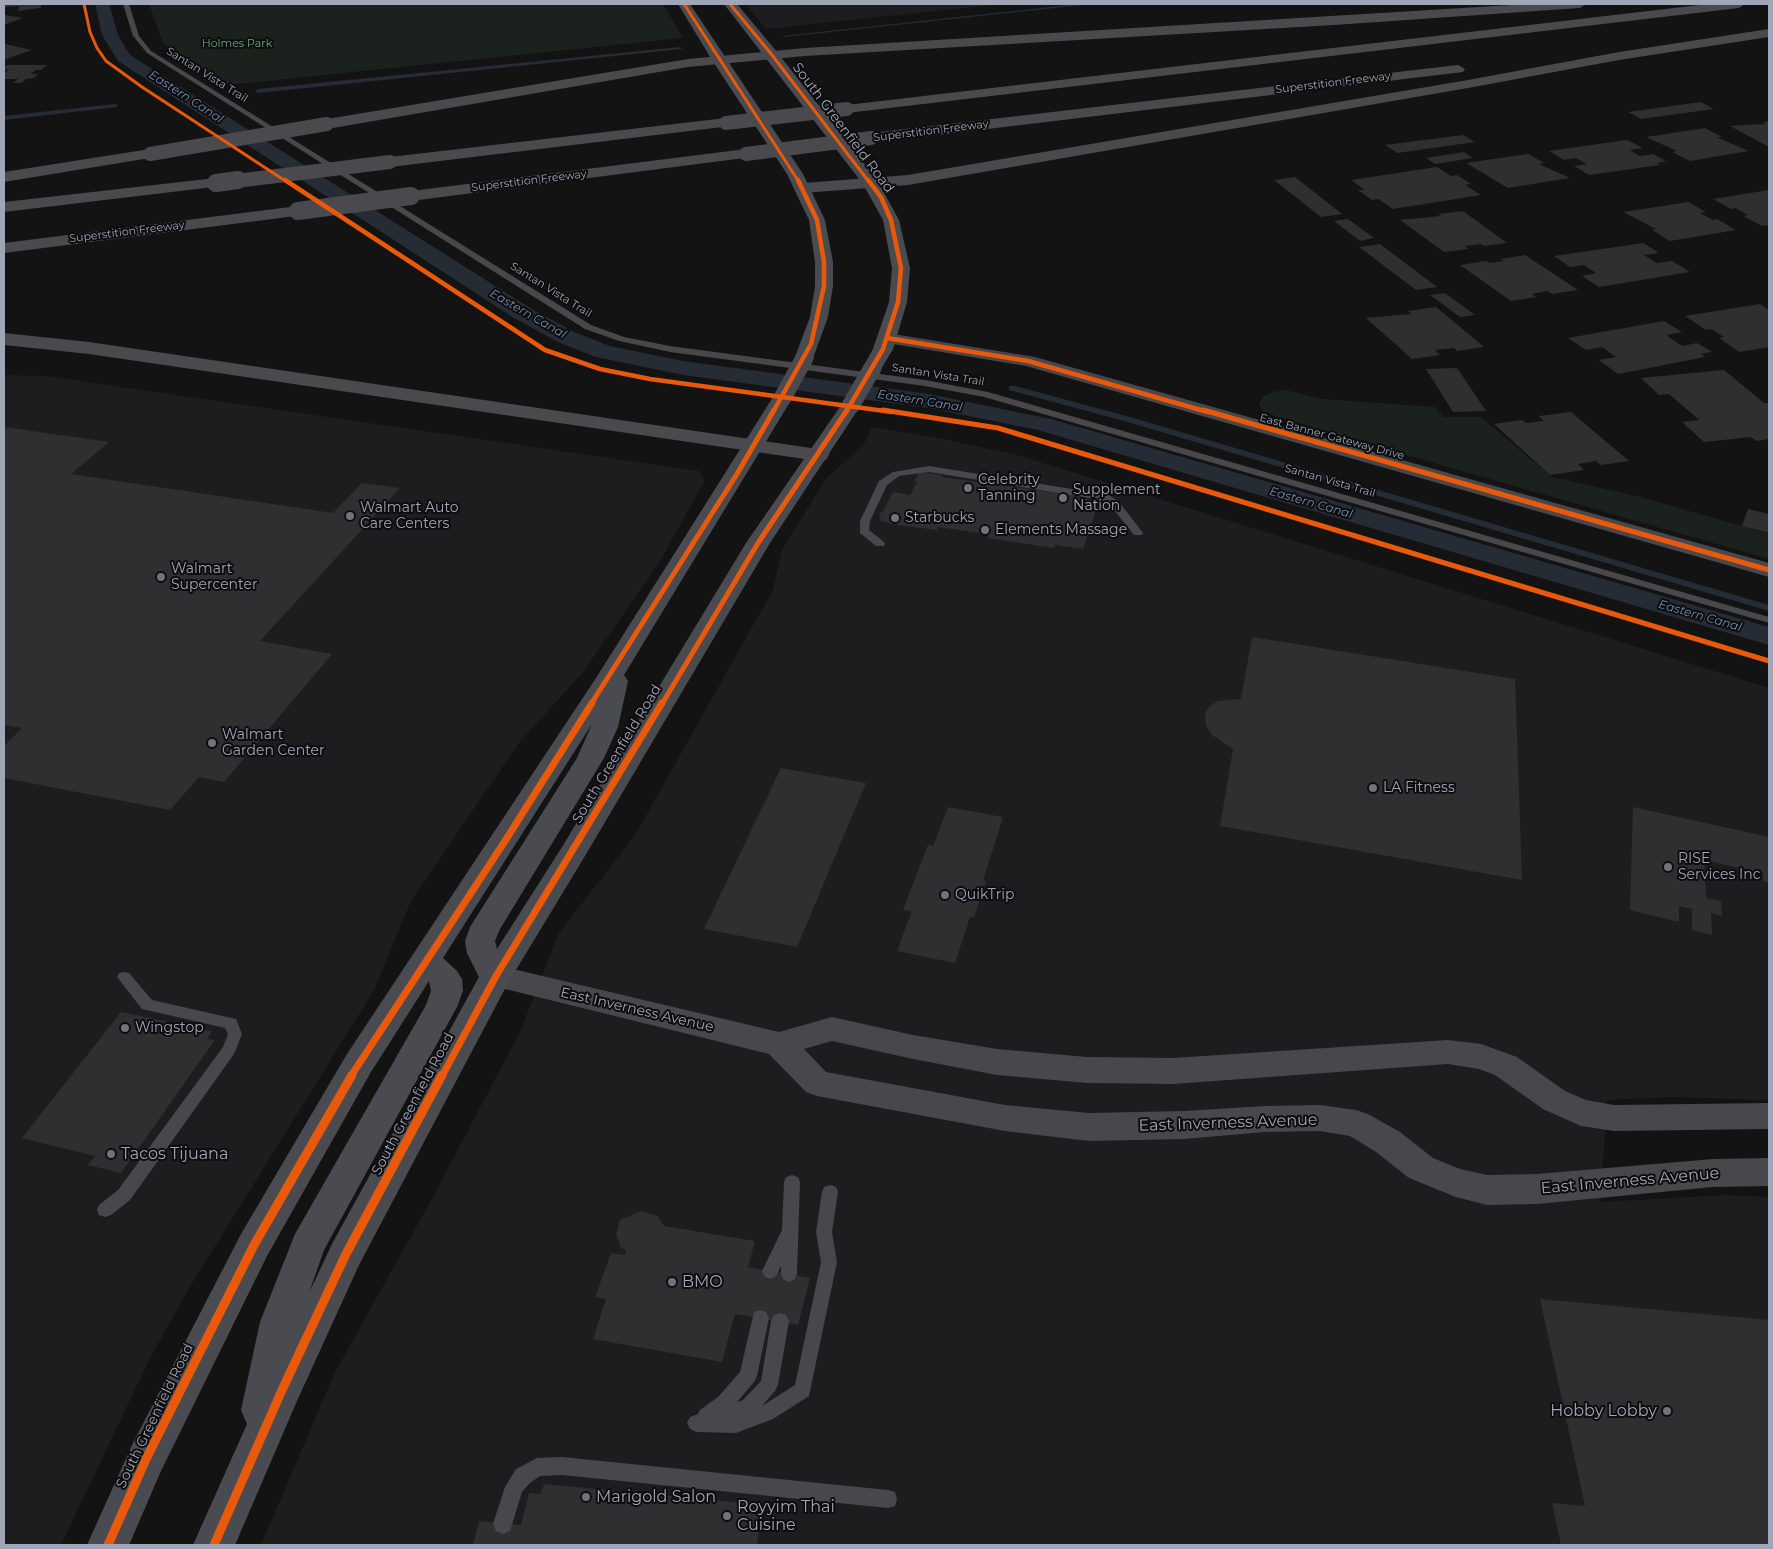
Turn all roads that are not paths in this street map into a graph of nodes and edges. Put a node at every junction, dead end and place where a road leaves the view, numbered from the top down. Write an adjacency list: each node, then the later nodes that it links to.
1 (126, 4): 23 (lane, Santan Vista Trail)
2 (684, 4): 8 (main road, South Greenfield Road)
3 (730, 4): 7 (main road, South Greenfield Road)
4 (1580, 4): 7 (highway)
5 (1739, 4): 14 (highway, bridge)
6 (1769, 32): 9 (highway); 12 (highway)
7 (772, 55): 8 (highway); 12 (main road, South Greenfield Road)
8 (719, 60): 11 (highway, bridge); 13 (main road, South Greenfield Road)
9 (1502, 63)
10 (1472, 67): 15 (highway, Superstition Freeway, bridge)
11 (4, 177)
12 (872, 183): 13 (highway); 16 (main road, South Greenfield Road)
13 (803, 188): 18 (main road, South Greenfield Road, bridge)
14 (4, 207)
15 (4, 248)
16 (887, 338): 19 (main road, South Greenfield Road, bridge); 22 (street, East Banner Gateway Drive)
17 (4, 339): 18 (highway)
18 (753, 446): 19 (highway); 24 (main road, South Greenfield Road)
19 (818, 455): 26 (main road, South Greenfield Road)
20 (1138, 534): 21 (lane)
21 (880, 544)
22 (1769, 570)
23 (1769, 620)
24 (619, 663): 25 (main road, South Greenfield Road); 26 (main road)
25 (425, 962): 40 (main road); 43 (main road, South Greenfield Road)
26 (496, 976): 28 (street, East Inverness Avenue); 40 (main road, South Greenfield Road)
27 (124, 977): 33 (lane)
28 (779, 1044): 29 (street, East Inverness Avenue); 30 (street, East Inverness Avenue)
29 (1769, 1116)
30 (1769, 1172)
31 (792, 1182): 34 (lane)
32 (830, 1192): 39 (lane)
33 (105, 1210)
34 (790, 1231): 35 (lane); 36 (lane)
35 (770, 1271)
36 (789, 1274)
37 (760, 1318): 39 (lane)
38 (780, 1321): 39 (lane)
39 (696, 1423)
40 (251, 1460): 44 (main road, South Greenfield Road)
41 (888, 1499): 42 (lane)
42 (504, 1524)
43 (108, 1545)
44 (214, 1545)

